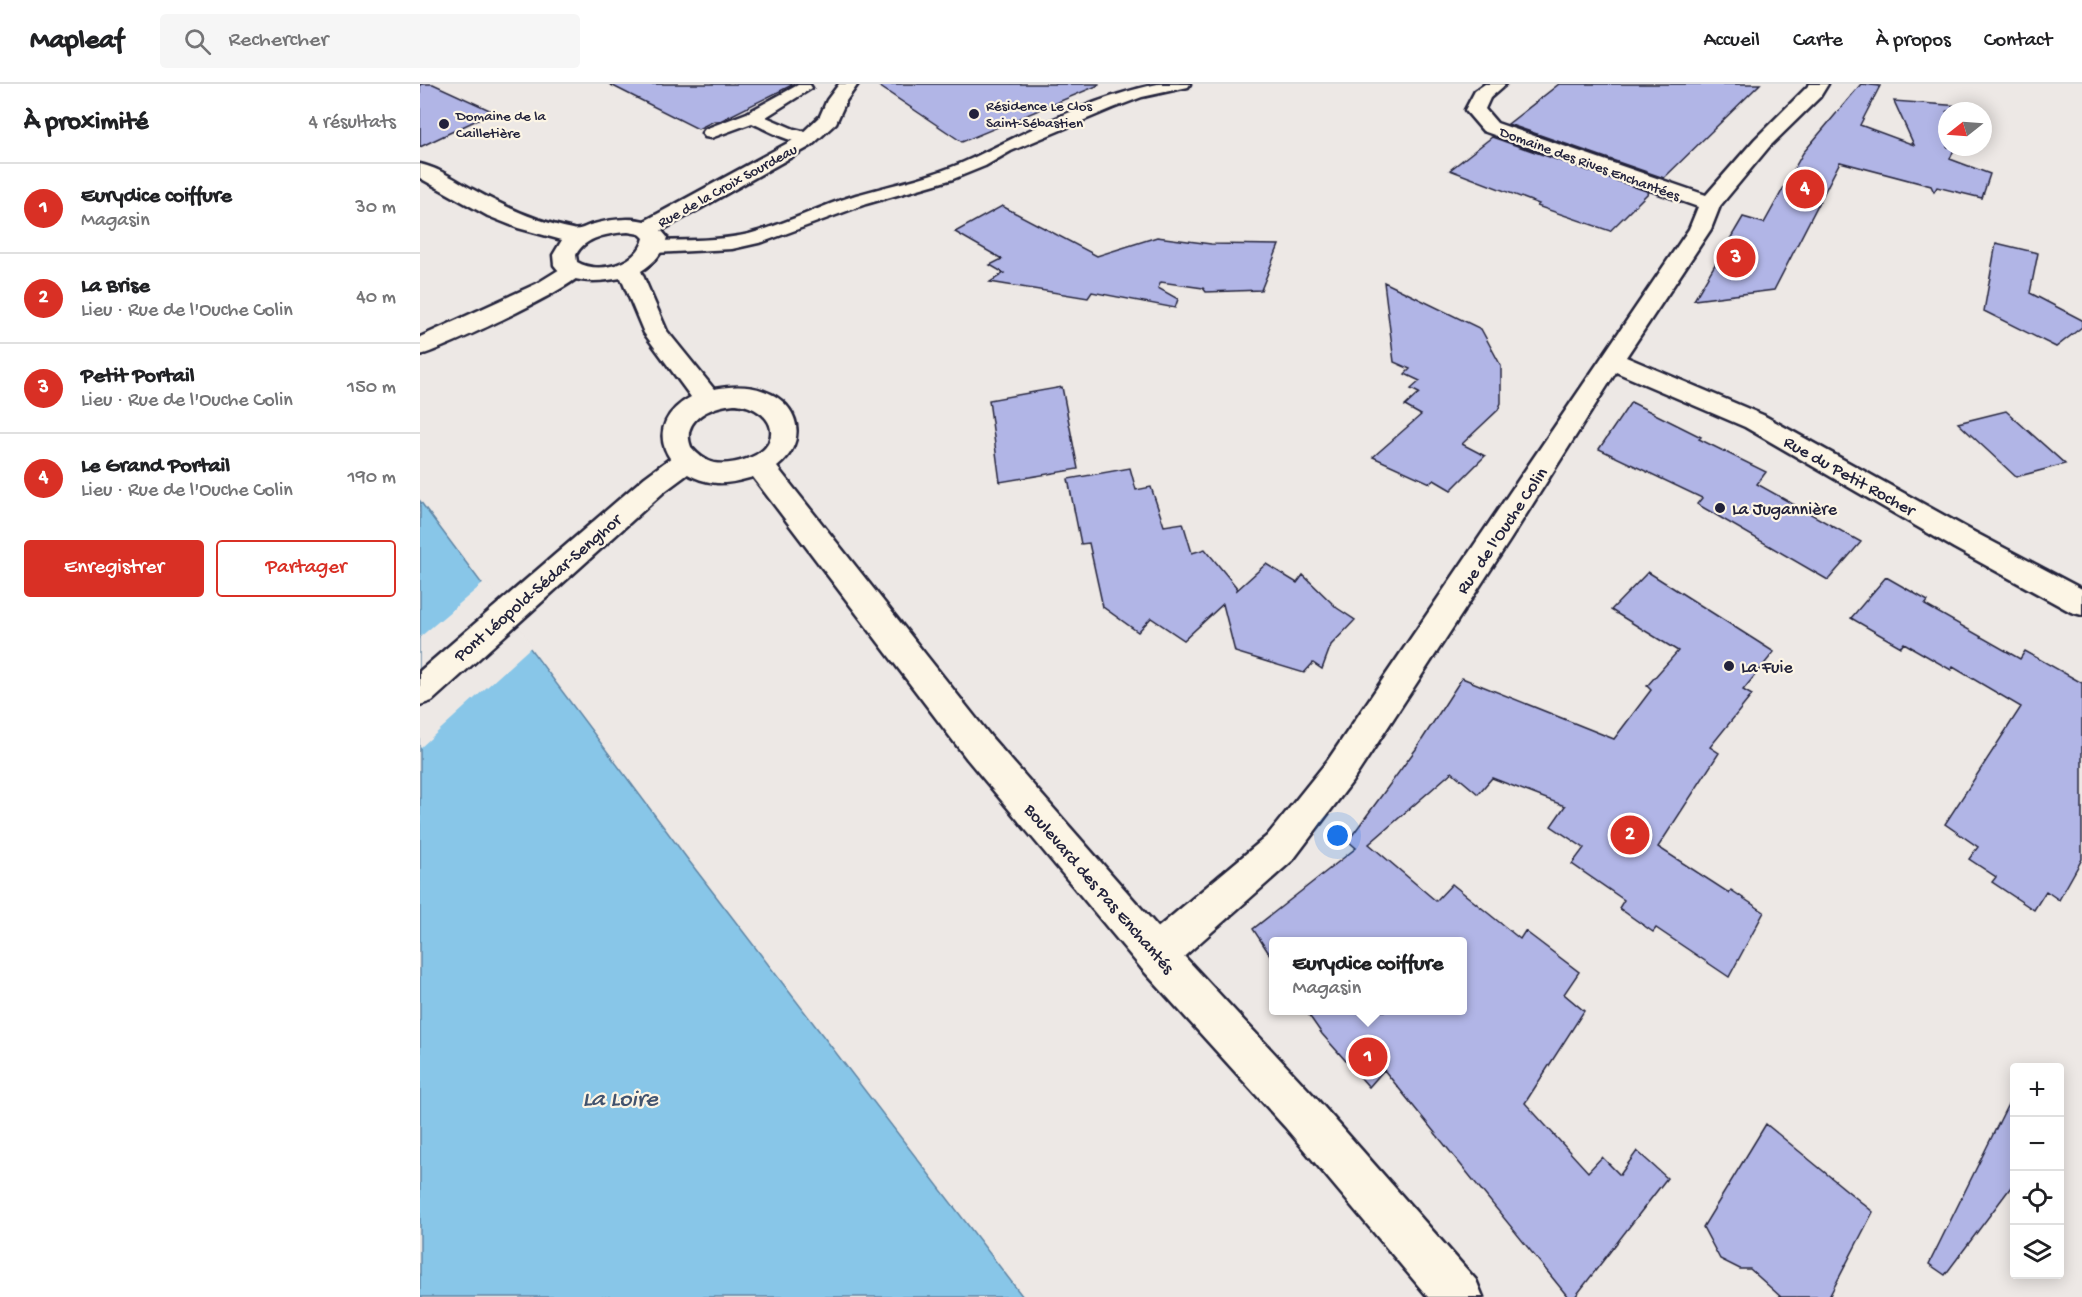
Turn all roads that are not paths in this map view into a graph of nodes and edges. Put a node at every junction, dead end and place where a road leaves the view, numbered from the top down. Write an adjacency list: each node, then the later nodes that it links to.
1 (849, 84): 10 (street, Rue de la Croix Sourdeau)
2 (1182, 84): 14 (lane)
3 (1497, 84): 12 (street, Domaine des Rives Enchantées)
4 (1819, 84): 12 (street, Rue de l'Ouche Colin)
5 (1825, 84): 6 (street)
6 (1838, 85)
7 (804, 88): 8 (lane)
8 (753, 117): 9 (lane); 10 (lane)
9 (711, 133)
10 (809, 138): 14 (street, Rue de la Croix Sourdeau)
11 (420, 170): 13 (street)
12 (1710, 204): 18 (street, Rue de l'Ouche Colin)
13 (579, 238): 14 (street); 16 (street)
14 (651, 238): 15 (street, Rue de la Croix Sourdeau)
15 (628, 268): 16 (street); 19 (street)
16 (573, 271): 17 (street)
17 (420, 347)
18 (1611, 360): 22 (street, Rue du Petit Rocher); 24 (street, Rue de l'Ouche Colin)
19 (708, 400): 20 (street); 21 (street)
20 (687, 461): 21 (street); 23 (street, Pont Léopold-Sédar-Senghor)
21 (759, 465): 24 (street, Boulevard des Pas Enchantés)
22 (2082, 603)
23 (420, 691)
24 (1156, 955): 25 (street, Boulevard des Pas Enchantés)
25 (1459, 1297)

